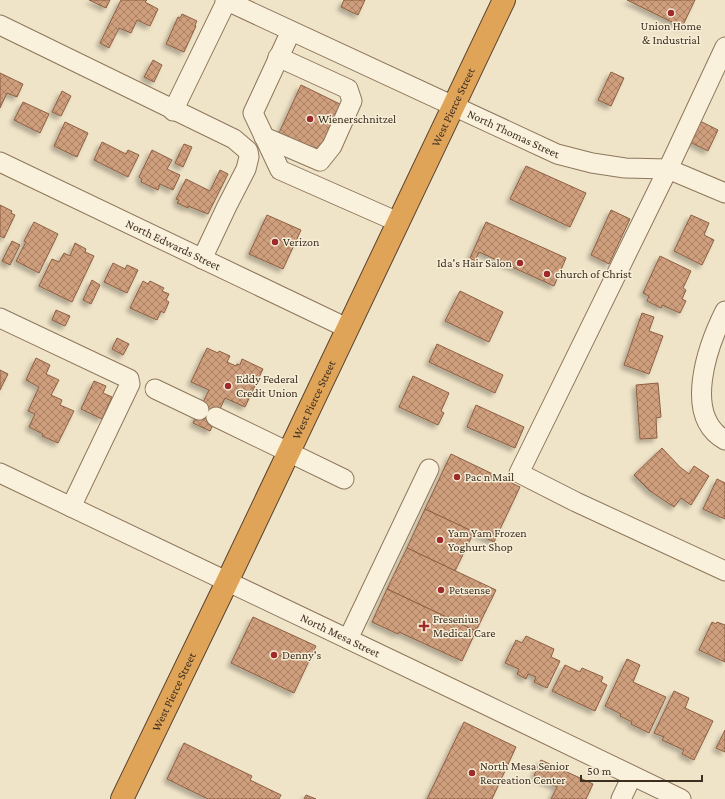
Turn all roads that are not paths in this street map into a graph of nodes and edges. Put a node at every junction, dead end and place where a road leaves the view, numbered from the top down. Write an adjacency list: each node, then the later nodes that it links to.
1 (226, 0): 4 (street, North Thomas Street); 8 (street)
2 (504, 0): 7 (highway, West Pierce Street)
3 (0, 26): 8 (street)
4 (290, 31): 6 (street); 7 (street, North Thomas Street)
5 (725, 47): 11 (street)
6 (278, 57): 9 (street); 9 (street)
7 (453, 106): 11 (street, North Thomas Street); 13 (highway, West Pierce Street)
8 (173, 111): 14 (street)
9 (264, 137): 13 (street)
10 (0, 162): 14 (street, North Edwards Street)
11 (668, 169): 12 (street, North Thomas Street); 25 (street)
12 (725, 193)
13 (398, 222): 17 (highway, West Pierce Street)
14 (202, 259): 17 (street, North Edwards Street)
15 (725, 312): 19 (street)
16 (0, 318): 24 (street)
17 (347, 328): 20 (highway, West Pierce Street)
18 (155, 389): 20 (street)
19 (725, 440)
20 (288, 452): 23 (street); 26 (highway, West Pierce Street)
21 (429, 469): 27 (street)
22 (0, 473): 24 (street, North Mesa Street)
23 (344, 479)
24 (71, 507): 26 (street, North Mesa Street)
25 (725, 571)
26 (227, 582): 27 (street, North Mesa Street); 29 (highway, West Pierce Street)
27 (348, 639): 28 (street, North Mesa Street)
28 (632, 776): 30 (street); 31 (street, North Mesa Street)
29 (122, 799)
30 (621, 799)
31 (681, 799)

